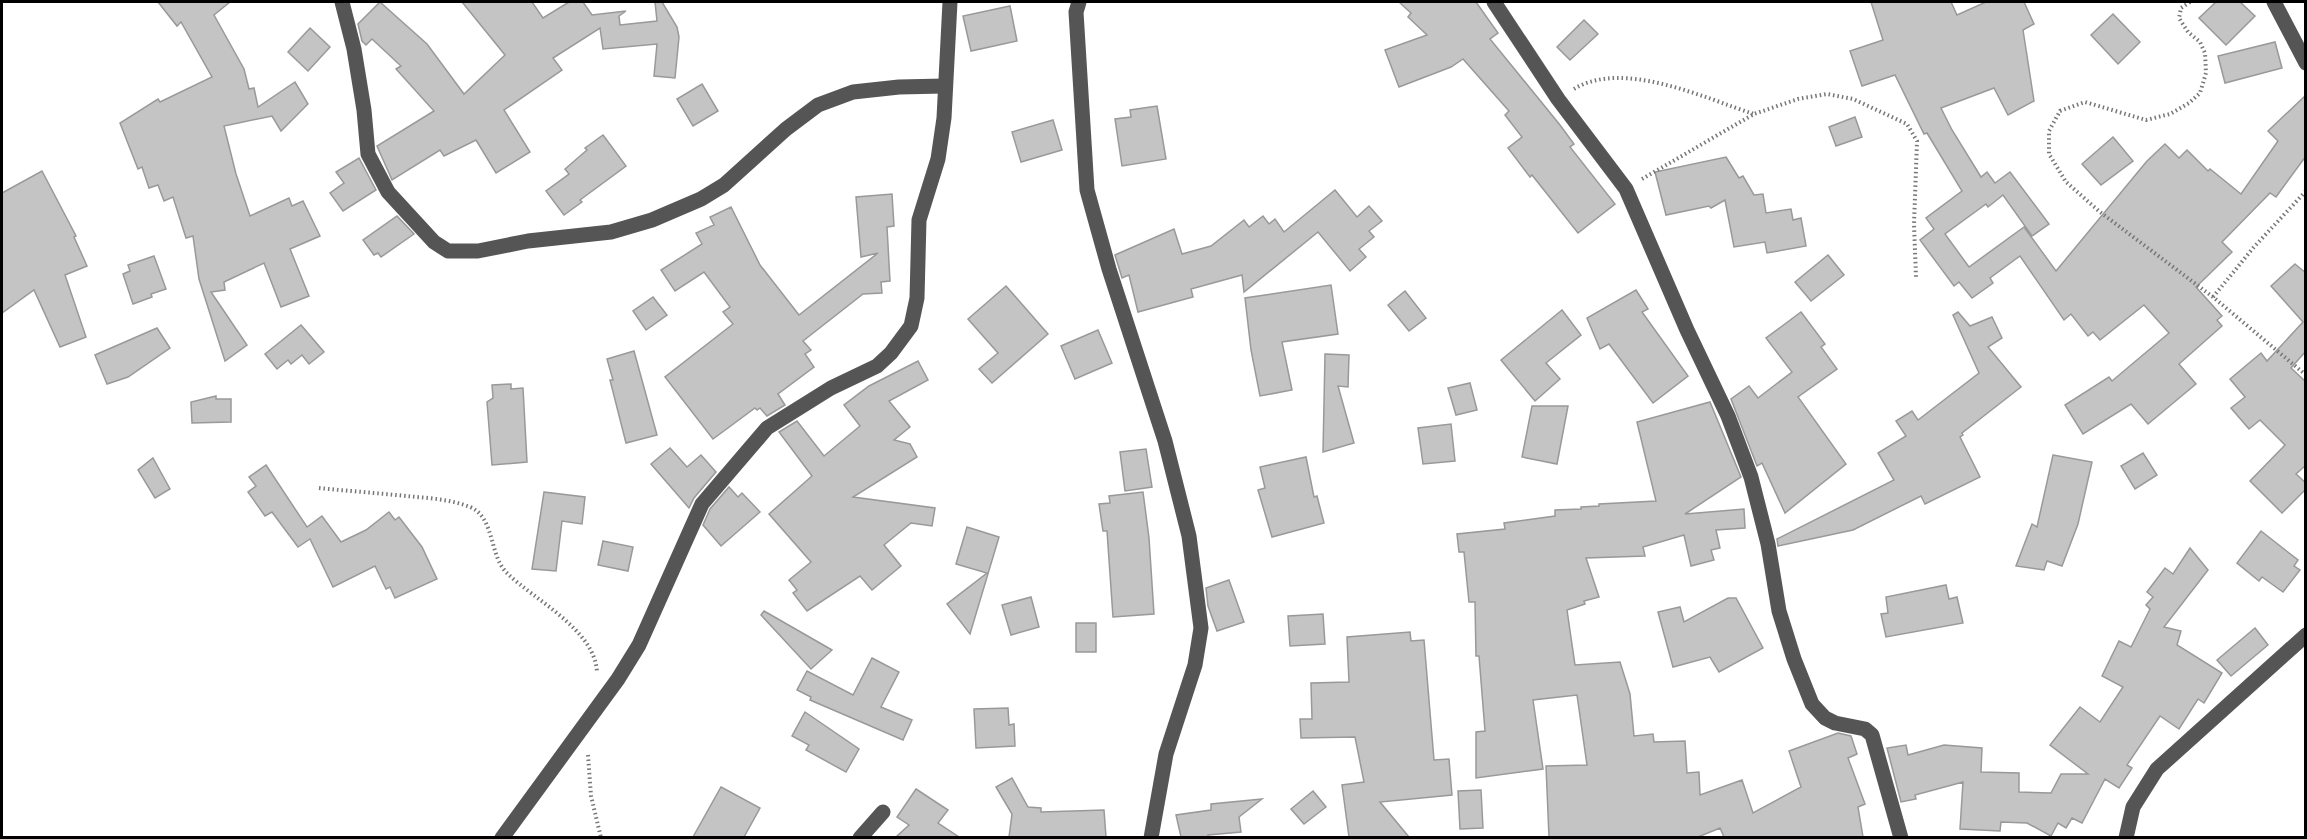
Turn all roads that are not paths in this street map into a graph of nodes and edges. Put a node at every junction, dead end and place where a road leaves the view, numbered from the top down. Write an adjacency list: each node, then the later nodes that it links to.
1 (342, 2): 7 (street)
2 (950, 2): 7 (street)
3 (1079, 2): 12 (street)
4 (1494, 2): 13 (street)
5 (2274, 2): 6 (street)
6 (2306, 63)
7 (944, 86): 10 (street)
8 (2306, 635): 14 (street)
9 (883, 812): 11 (street)
10 (502, 837)
11 (860, 837)
12 (1151, 837)
13 (1901, 837)
14 (2126, 837)

